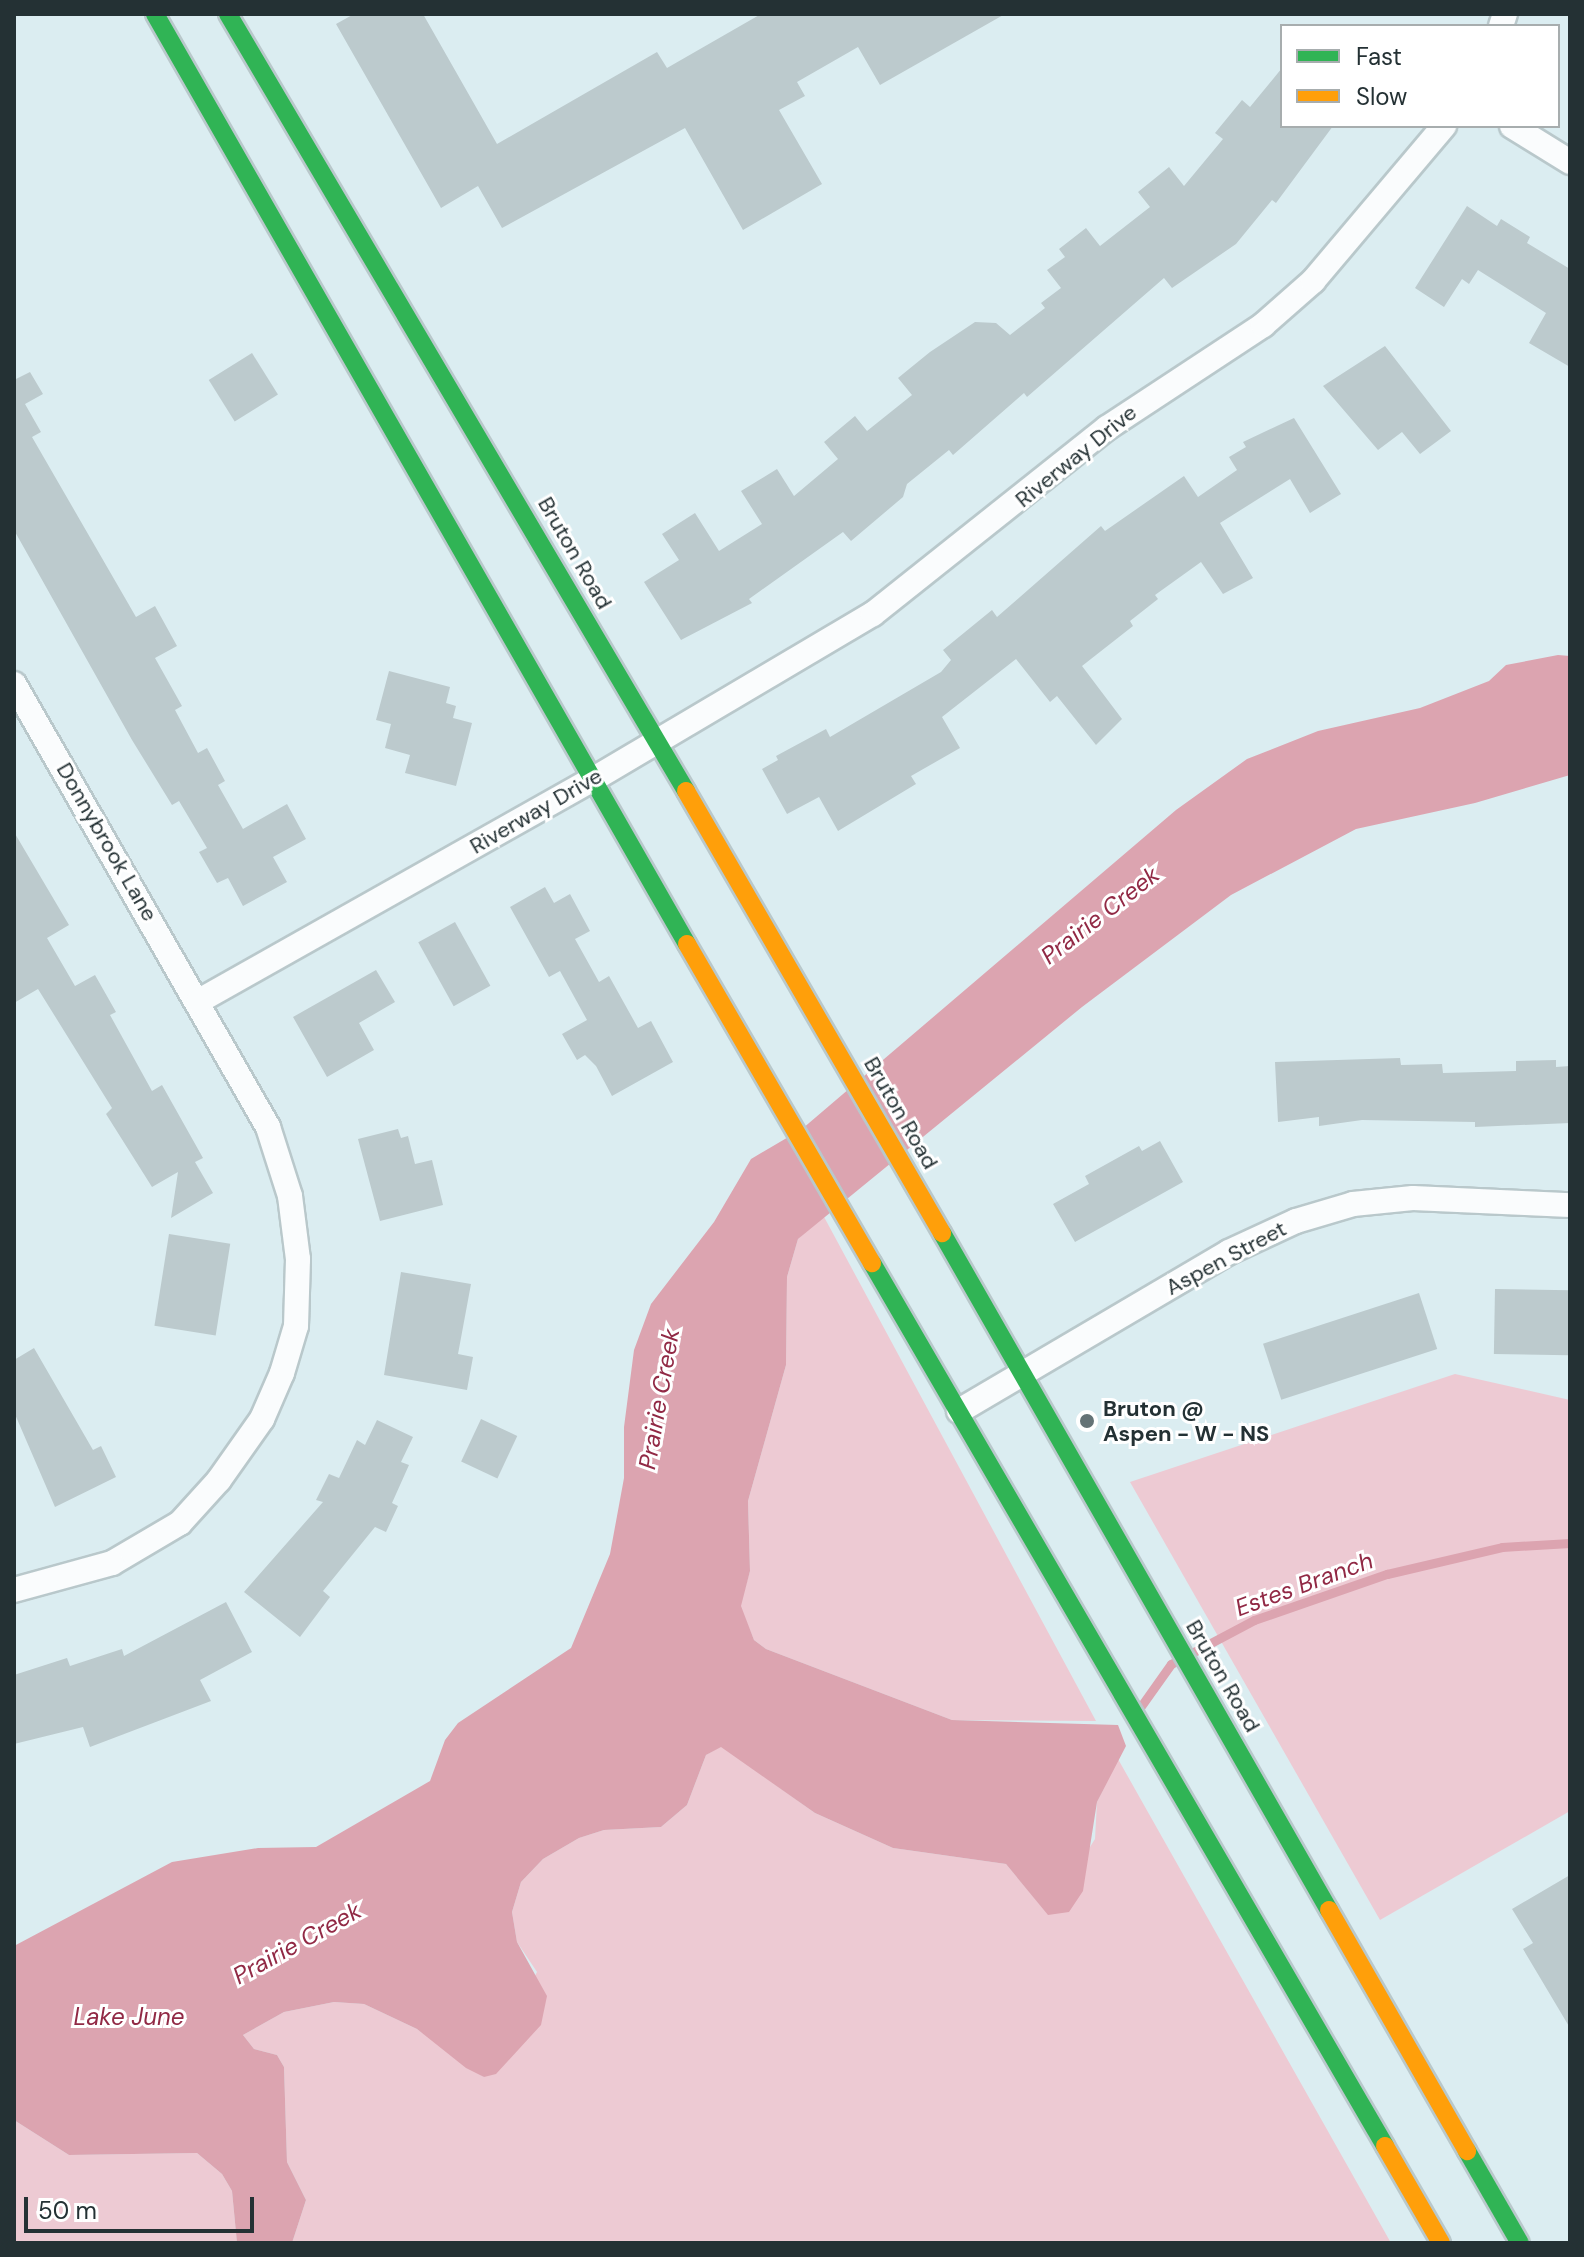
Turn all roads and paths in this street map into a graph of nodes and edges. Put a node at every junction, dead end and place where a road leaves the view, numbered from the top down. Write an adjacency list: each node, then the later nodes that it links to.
1 (155, 14): 8 (main road)
2 (228, 14): 7 (main road, Bruton Road)
3 (1442, 128): 7 (street, Riverway Drive)
4 (1515, 128): 5 (street)
5 (1570, 162)
6 (14, 684): 9 (street, Donnybrook Lane)
7 (656, 742): 8 (street, Riverway Drive); 11 (main road, Bruton Road)
8 (592, 780): 9 (street, Riverway Drive); 12 (main road)
9 (199, 1001): 13 (street)
10 (1570, 1205): 11 (street, Aspen Street)
11 (1023, 1375): 12 (street, Aspen Street); 15 (main road, Bruton Road)
12 (959, 1411): 14 (main road)
13 (14, 1590)
14 (1441, 2243)
15 (1520, 2243)

